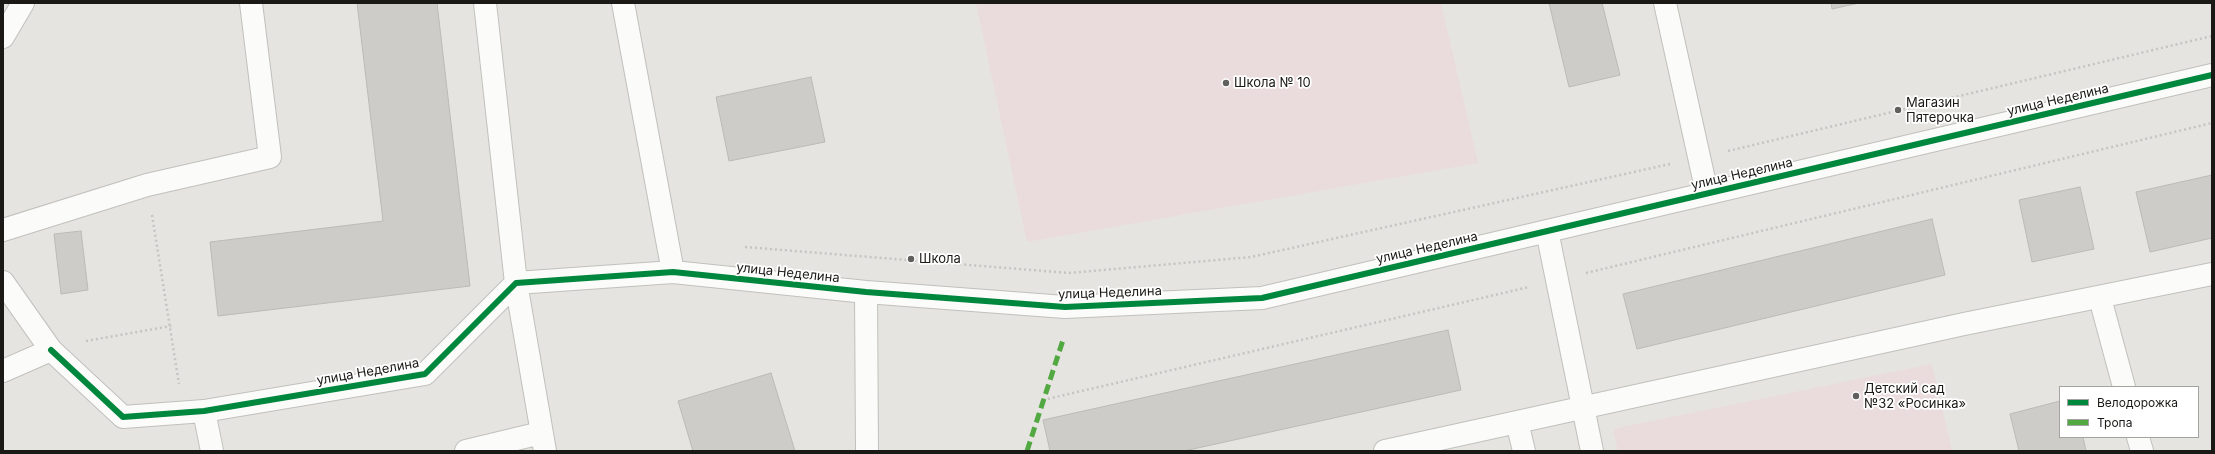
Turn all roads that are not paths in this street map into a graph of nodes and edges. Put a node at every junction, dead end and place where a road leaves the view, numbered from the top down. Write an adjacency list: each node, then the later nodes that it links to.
1 (23, 3): 6 (street)
2 (251, 3): 9 (street)
3 (485, 3): 14 (street)
4 (623, 3): 11 (street)
5 (1665, 3): 8 (street)
6 (3, 37)
7 (2212, 75): 8 (street, улица Неделина)
8 (1707, 193): 10 (street, улица Неделина)
9 (3, 230)
10 (1547, 231): 15 (street, улица Неделина); 20 (street)
11 (673, 272): 14 (street, улица Неделина); 15 (street, улица Неделина)
12 (2212, 274): 16 (street)
13 (3, 282): 17 (street, улица Неделина)
14 (516, 283): 21 (street, улица Неделина); 24 (street)
15 (866, 292): 27 (street)
16 (2100, 298): 19 (street); 20 (street)
17 (52, 350): 18 (street); 21 (street, улица Неделина)
18 (3, 371)
19 (2124, 386)
20 (1583, 408): 22 (street); 30 (street)
21 (194, 412): 25 (street)
22 (1517, 422): 28 (street); 29 (street)
23 (2138, 438): 31 (street)
24 (542, 442): 26 (street)
25 (212, 451)
26 (466, 451)
27 (867, 451)
28 (1386, 451)
29 (1524, 451)
30 (1592, 451)
31 (2142, 451)

